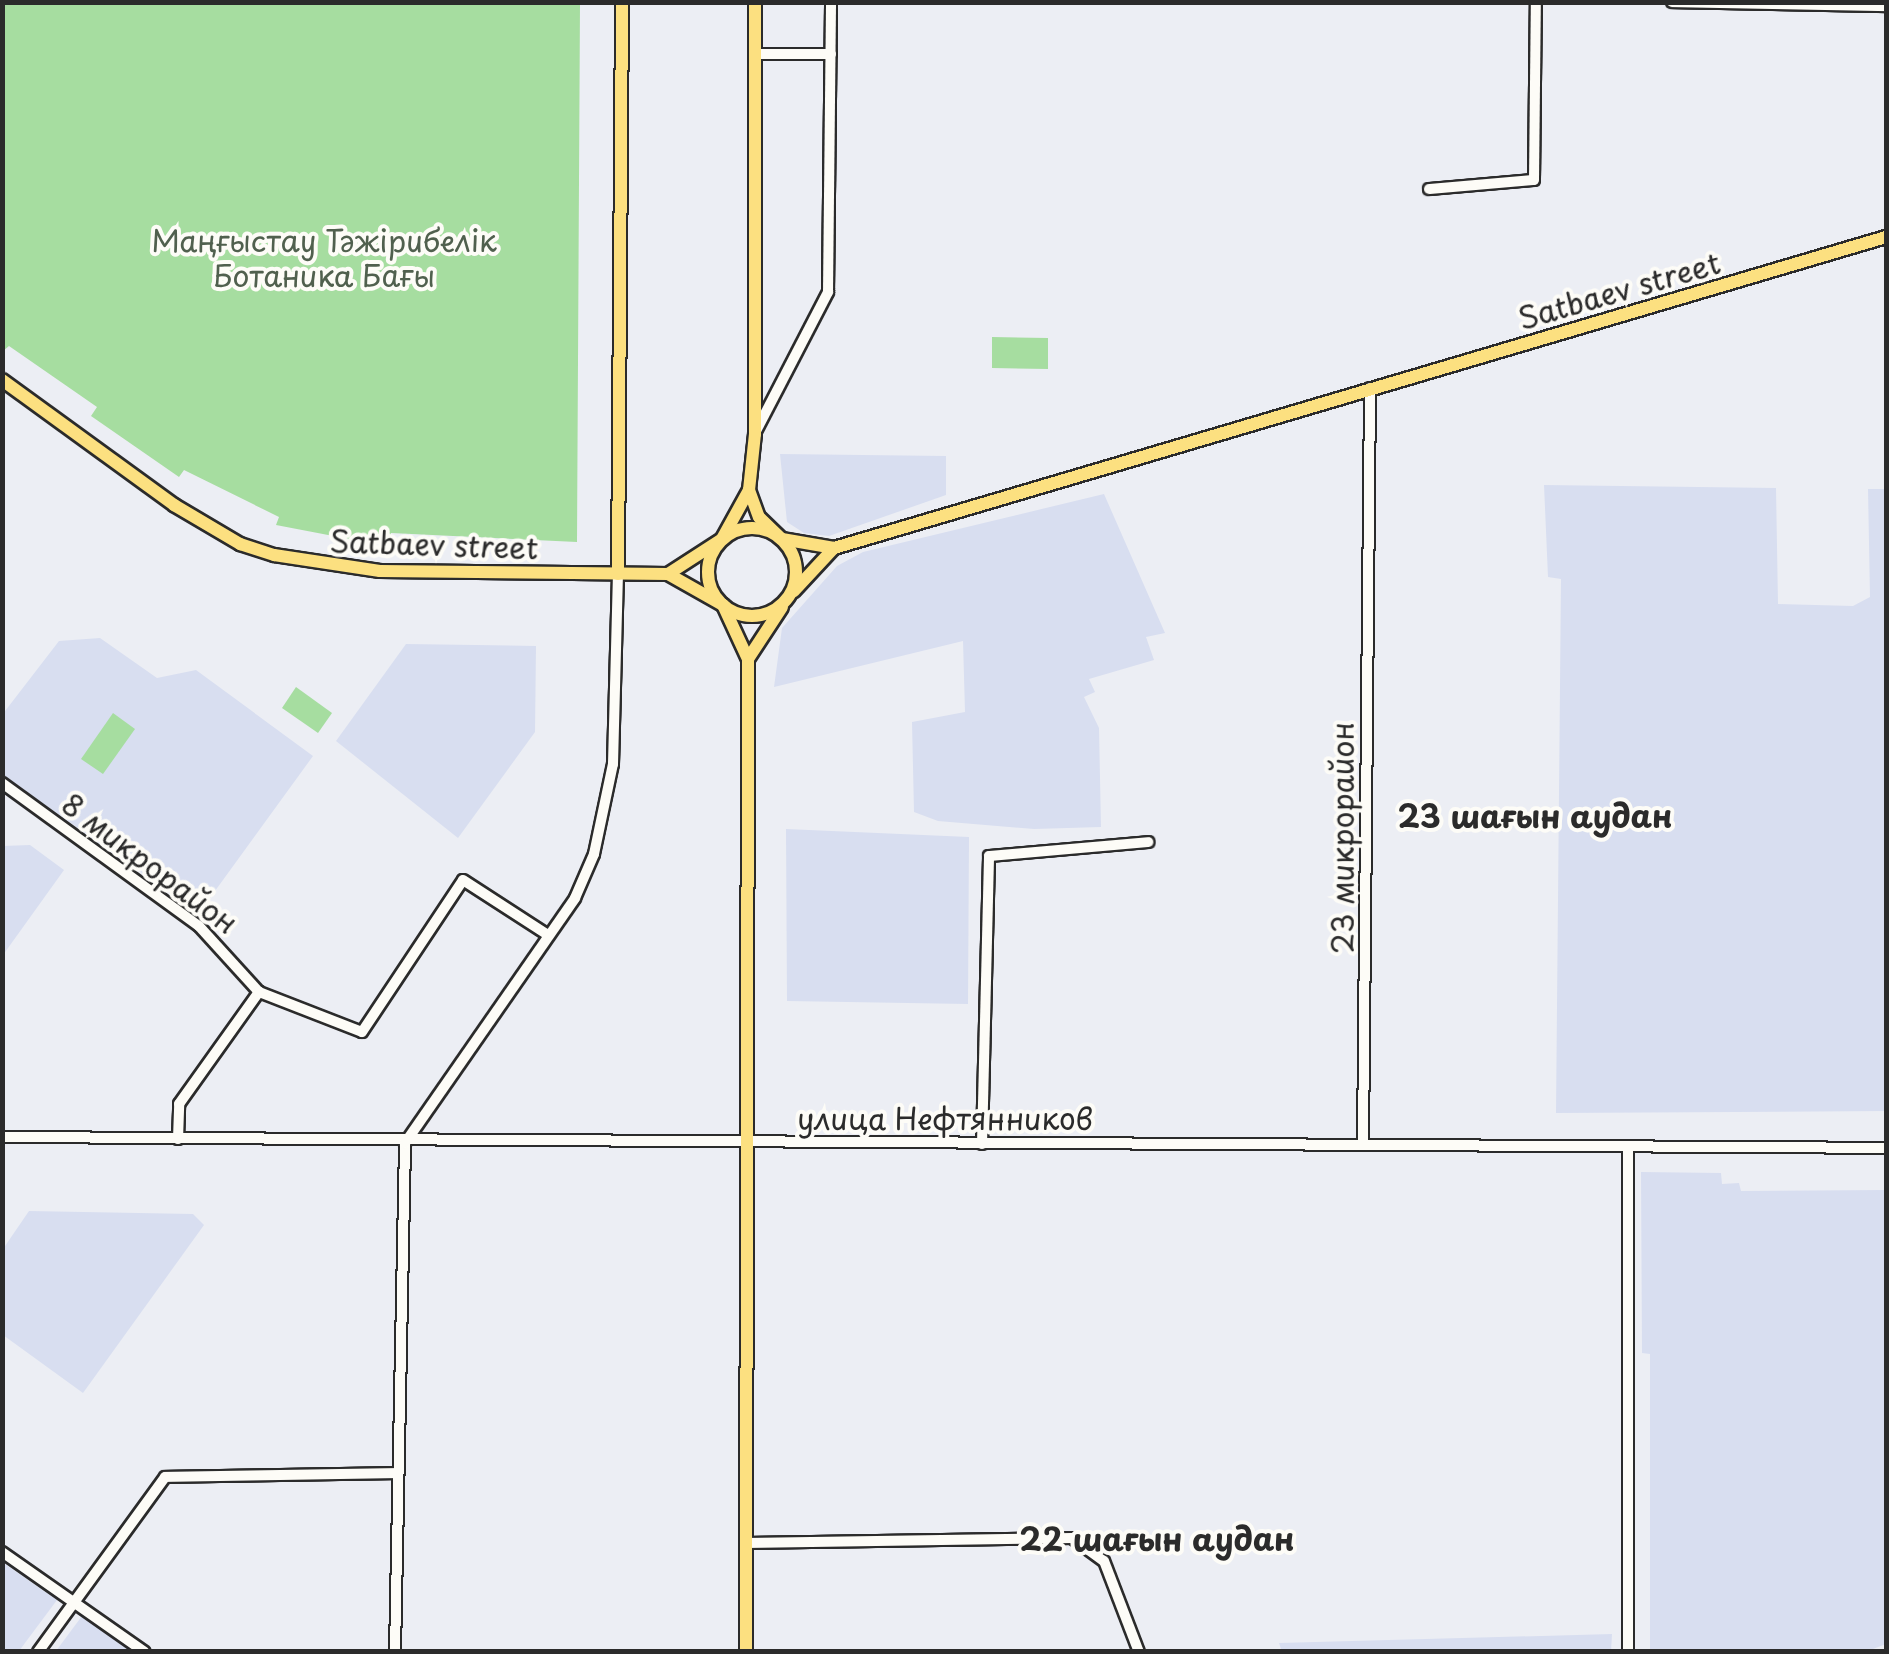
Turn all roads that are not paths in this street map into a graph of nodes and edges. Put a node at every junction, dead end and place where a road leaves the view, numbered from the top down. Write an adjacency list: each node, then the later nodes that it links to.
1 (622, 2): 18 (main road)
2 (755, 2): 7 (main road)
3 (831, 2): 8 (street)
4 (1536, 2): 9 (street)
5 (1672, 2): 6 (street)
6 (1886, 6)
7 (755, 54): 8 (street); 13 (main road)
8 (831, 54): 13 (street)
9 (1429, 189)
10 (1886, 237): 12 (main road, Satbaev street)
11 (2, 380): 18 (main road, Satbaev street)
12 (1367, 388): 17 (main road, Satbaev street); 32 (street, 23 микрорайон)
13 (754, 434): 14 (main road)
14 (748, 490): 15 (main road); 16 (main road)
15 (722, 539): 16 (main road); 19 (main road); 21 (main road)
16 (782, 539): 17 (main road); 20 (main road)
17 (834, 548): 20 (main road)
18 (618, 574): 19 (main road); 25 (street)
19 (668, 574): 21 (main road)
20 (788, 598): 21 (main road); 22 (main road)
21 (723, 605): 22 (main road)
22 (748, 660): 29 (main road)
23 (2, 783): 26 (street, 8 микрорайон)
24 (1148, 842): 31 (street)
25 (548, 935): 26 (street); 30 (street)
26 (259, 992): 28 (street)
27 (2, 1137): 28 (street, улица Нефтянников)
28 (178, 1139): 30 (street, улица Нефтянников)
29 (745, 1142): 30 (street, улица Нефтянников); 31 (street, улица Нефтянников); 36 (main road)
30 (406, 1143): 35 (street)
31 (982, 1144): 32 (street, улица Нефтянников)
32 (1364, 1146): 33 (street, улица Нефтянников)
33 (1628, 1147): 34 (street, улица Нефтянников); 44 (street)
34 (1886, 1148)
35 (395, 1473): 38 (street); 41 (street)
36 (746, 1543): 42 (main road); 43 (street)
37 (2, 1552): 38 (street)
38 (75, 1601): 39 (street); 40 (street)
39 (38, 1652)
40 (145, 1652)
41 (395, 1652)
42 (746, 1652)
43 (1139, 1652)
44 (1628, 1652)

